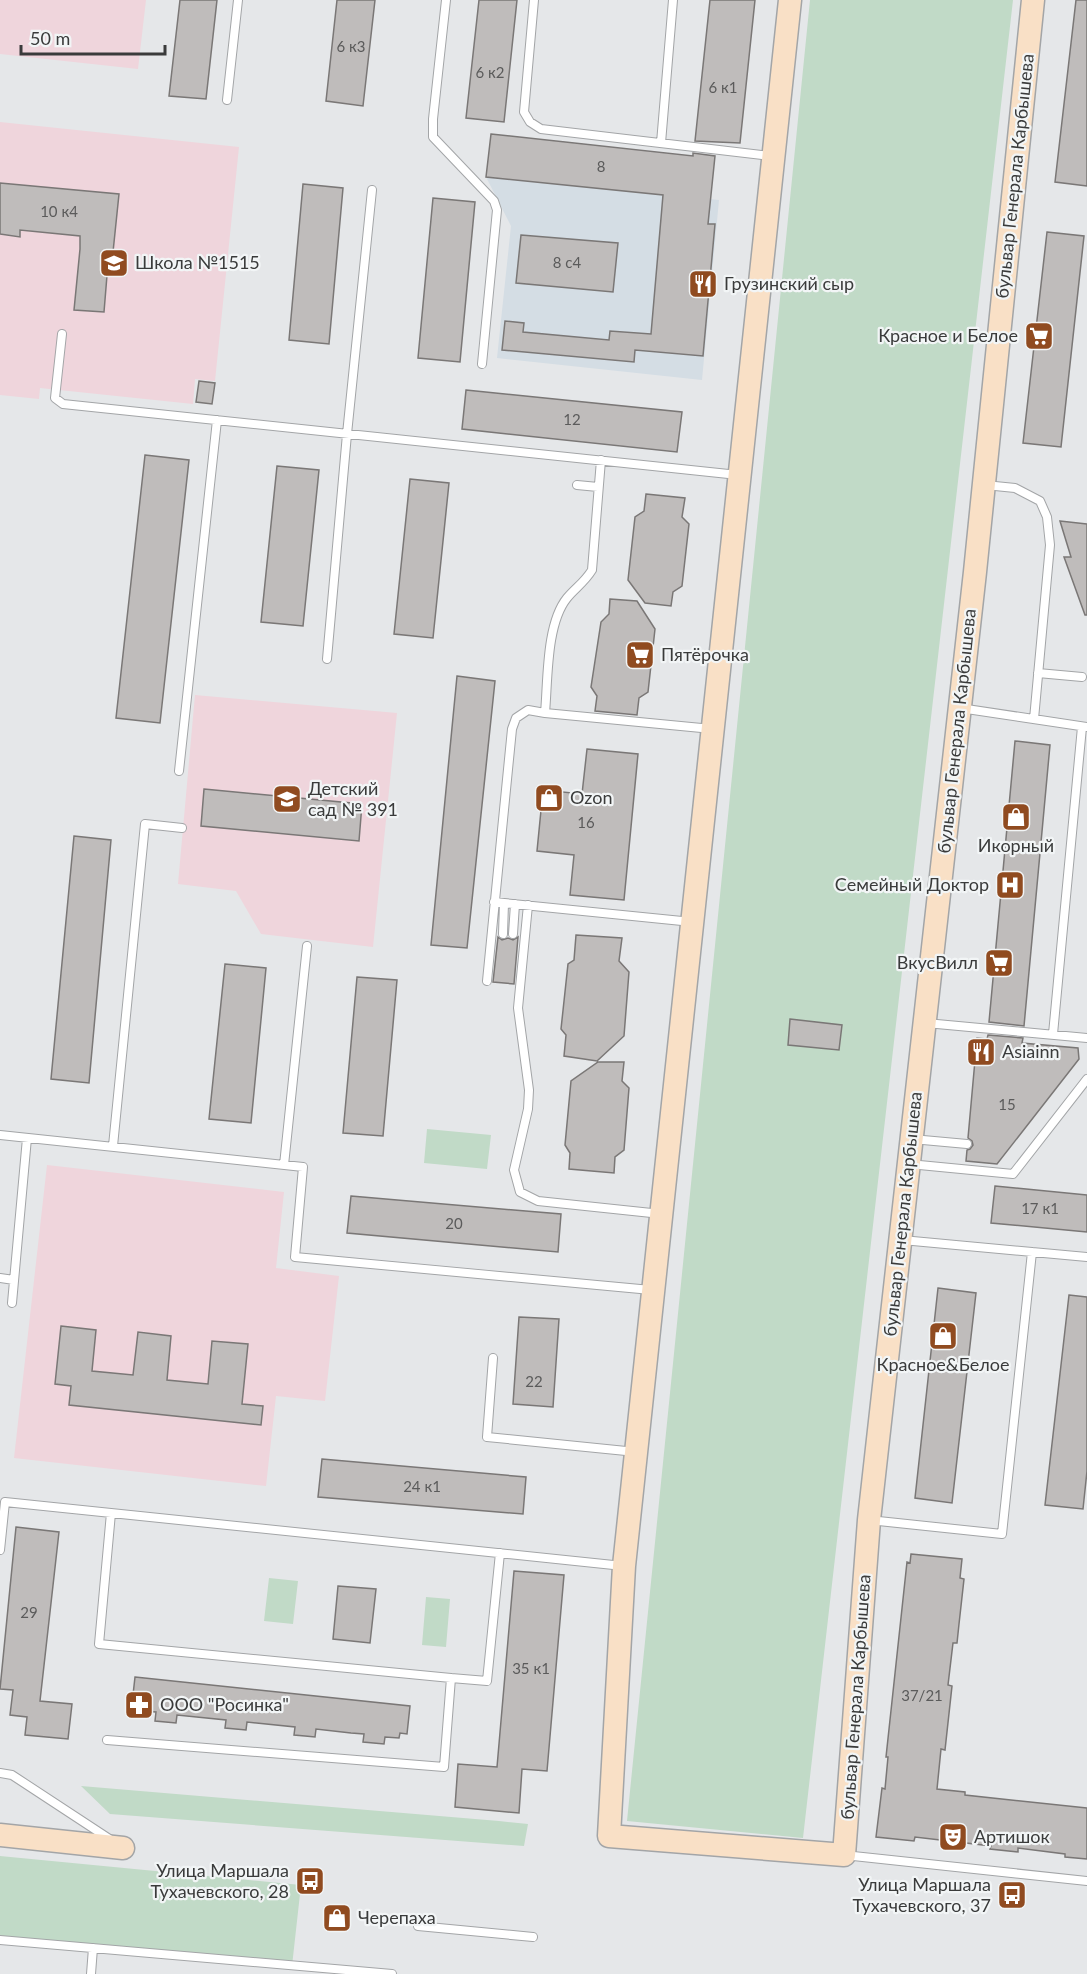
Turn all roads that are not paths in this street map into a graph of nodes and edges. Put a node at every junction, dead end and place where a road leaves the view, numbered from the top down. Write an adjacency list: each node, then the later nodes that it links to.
1 (238, 0): 7 (lane)
2 (446, 0): 12 (lane)
3 (534, 0): 8 (lane)
4 (673, 0): 8 (lane)
5 (790, 0): 9 (street)
6 (1032, 0): 18 (street, бульвар Генерала Карбышева)
7 (227, 100)
8 (661, 143): 9 (lane)
9 (775, 157): 16 (street)
10 (372, 190): 14 (lane)
11 (62, 334): 13 (lane)
12 (482, 364)
13 (217, 420): 14 (lane); 28 (lane)
14 (346, 434): 15 (lane); 20 (lane)
15 (601, 460): 16 (lane); 19 (lane)
16 (740, 475): 27 (street)
17 (577, 485): 19 (lane)
18 (984, 485): 21 (lane); 23 (street, бульвар Генерала Карбышева)
19 (598, 487): 24 (lane)
20 (327, 659)
21 (1038, 673): 22 (lane); 25 (lane)
22 (1082, 677)
23 (959, 708): 25 (lane); 39 (street, бульвар Генерала Карбышева)
24 (545, 713): 27 (lane); 30 (lane)
25 (1034, 719): 26 (lane)
26 (1084, 727): 40 (lane)
27 (713, 729): 34 (street)
28 (179, 771)
29 (182, 828): 47 (lane)
30 (494, 902): 31 (lane); 38 (lane)
31 (504, 903): 32 (lane); 35 (lane)
32 (515, 904): 33 (lane); 36 (lane)
33 (528, 905): 34 (lane); 50 (lane)
34 (693, 922): 50 (street)
35 (503, 934)
36 (513, 934)
37 (307, 946): 49 (lane)
38 (487, 981)
39 (924, 1022): 40 (lane); 45 (street, бульвар Генерала Карбышева)
40 (1053, 1034): 41 (lane)
41 (1087, 1038)
42 (1087, 1079): 48 (lane)
43 (0, 1135): 44 (lane)
44 (27, 1138): 47 (lane); 55 (lane)
45 (911, 1139): 46 (lane); 48 (street, бульвар Генерала Карбышева)
46 (967, 1144)
47 (113, 1146): 49 (lane)
48 (908, 1164): 51 (street, бульвар Генерала Карбышева)
49 (284, 1165): 56 (lane)
50 (662, 1214): 56 (street)
51 (900, 1239): 52 (lane); 61 (street, бульвар Генерала Карбышева)
52 (1032, 1252): 53 (lane); 61 (lane)
53 (1087, 1257)
54 (0, 1278): 55 (lane)
55 (14, 1280): 57 (lane)
56 (654, 1290): 59 (street)
57 (12, 1303)
58 (493, 1358): 59 (lane)
59 (636, 1452): 64 (street)
60 (111, 1513): 62 (lane); 63 (lane); 65 (lane)
61 (869, 1520): 70 (street, бульвар Генерала Карбышева)
62 (0, 1550)
63 (500, 1553): 64 (lane); 65 (lane)
64 (624, 1566): 70 (street)
65 (451, 1678): 66 (lane)
66 (107, 1740)
67 (0, 1773): 69 (lane)
68 (0, 1835): 69 (street)
69 (123, 1848)
70 (844, 1856): 71 (lane)
71 (1087, 1881)
72 (418, 1926): 73 (lane)
73 (533, 1937)
74 (0, 1940): 75 (lane)
75 (93, 1948): 76 (lane); 77 (lane)
76 (301, 1970): 78 (lane)
77 (91, 1974)
78 (392, 1974)

